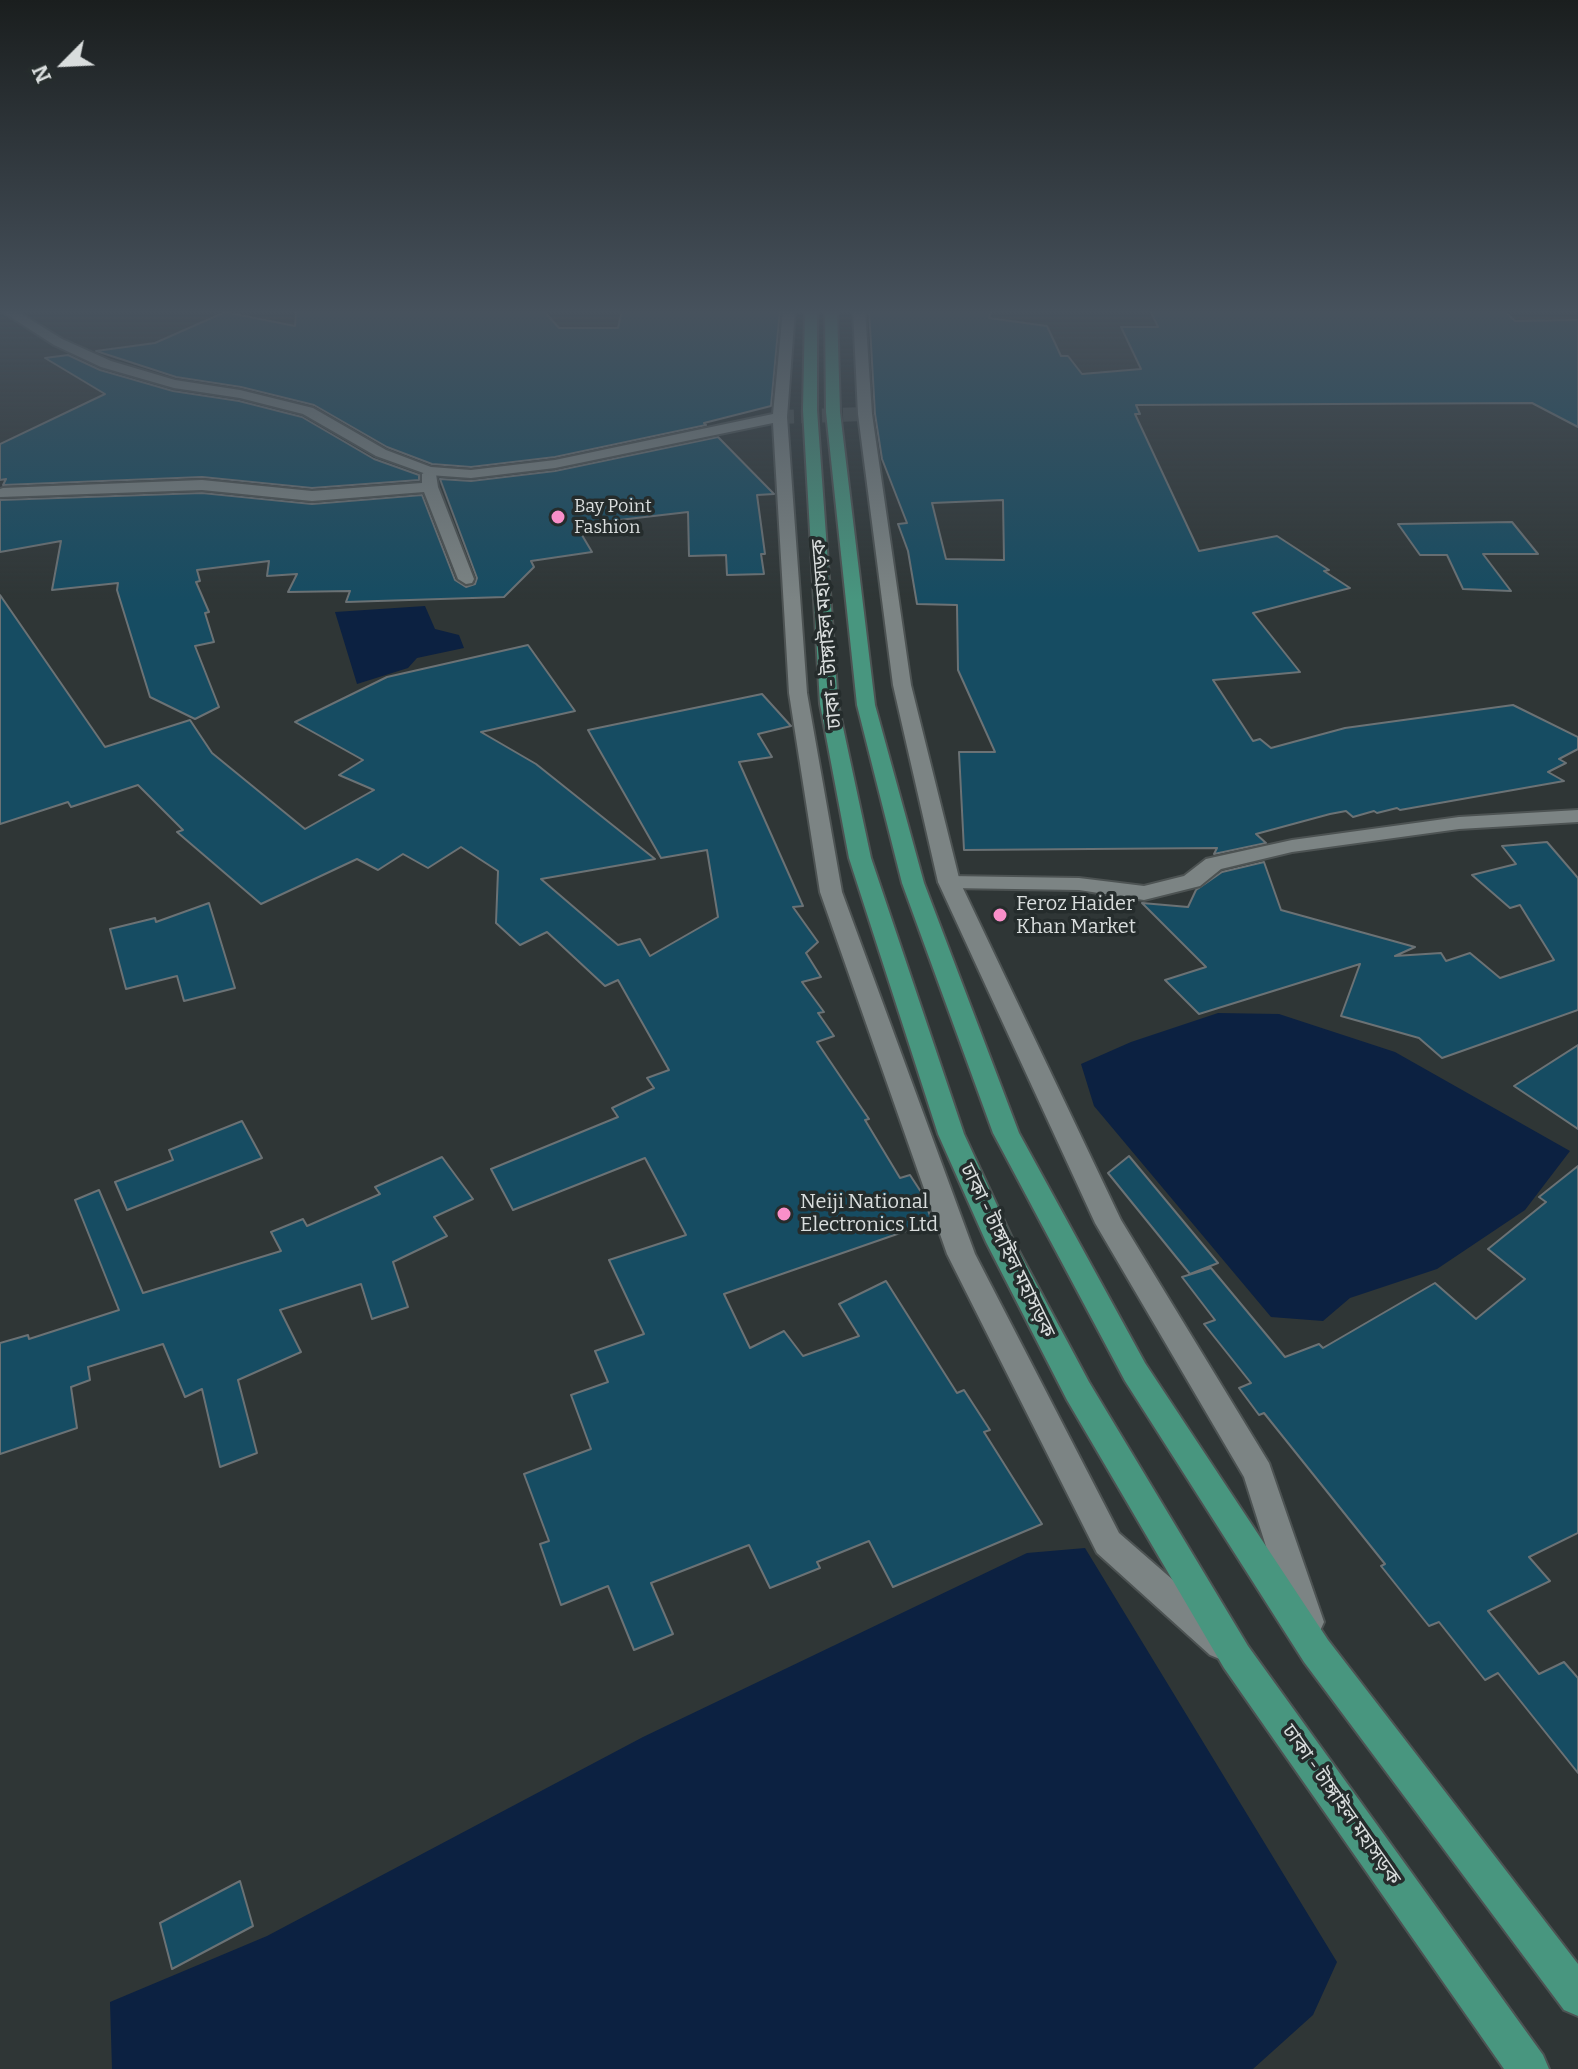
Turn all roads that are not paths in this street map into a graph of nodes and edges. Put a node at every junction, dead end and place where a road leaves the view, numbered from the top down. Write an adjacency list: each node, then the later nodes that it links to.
1 (290, 407): 7 (main road)
2 (781, 407): 6 (main road)
3 (810, 407): 13 (highway, ঢাকা - টাঙ্গাইল মহাসড়ক)
4 (833, 407): 12 (highway, ঢাকা - টাঙ্গাইল মহাসড়ক)
5 (865, 407): 11 (main road)
6 (780, 417): 7 (main road); 13 (main road)
7 (429, 479): 8 (main road); 9 (main road)
8 (3, 493)
9 (466, 579)
10 (1578, 816): 11 (main road)
11 (949, 882): 12 (main road)
12 (1316, 1651): 14 (highway, ঢাকা - টাঙ্গাইল মহাসড়ক)
13 (1236, 1657): 15 (highway, ঢাকা - টাঙ্গাইল মহাসড়ক)
14 (1578, 1996)
15 (1529, 2069)

